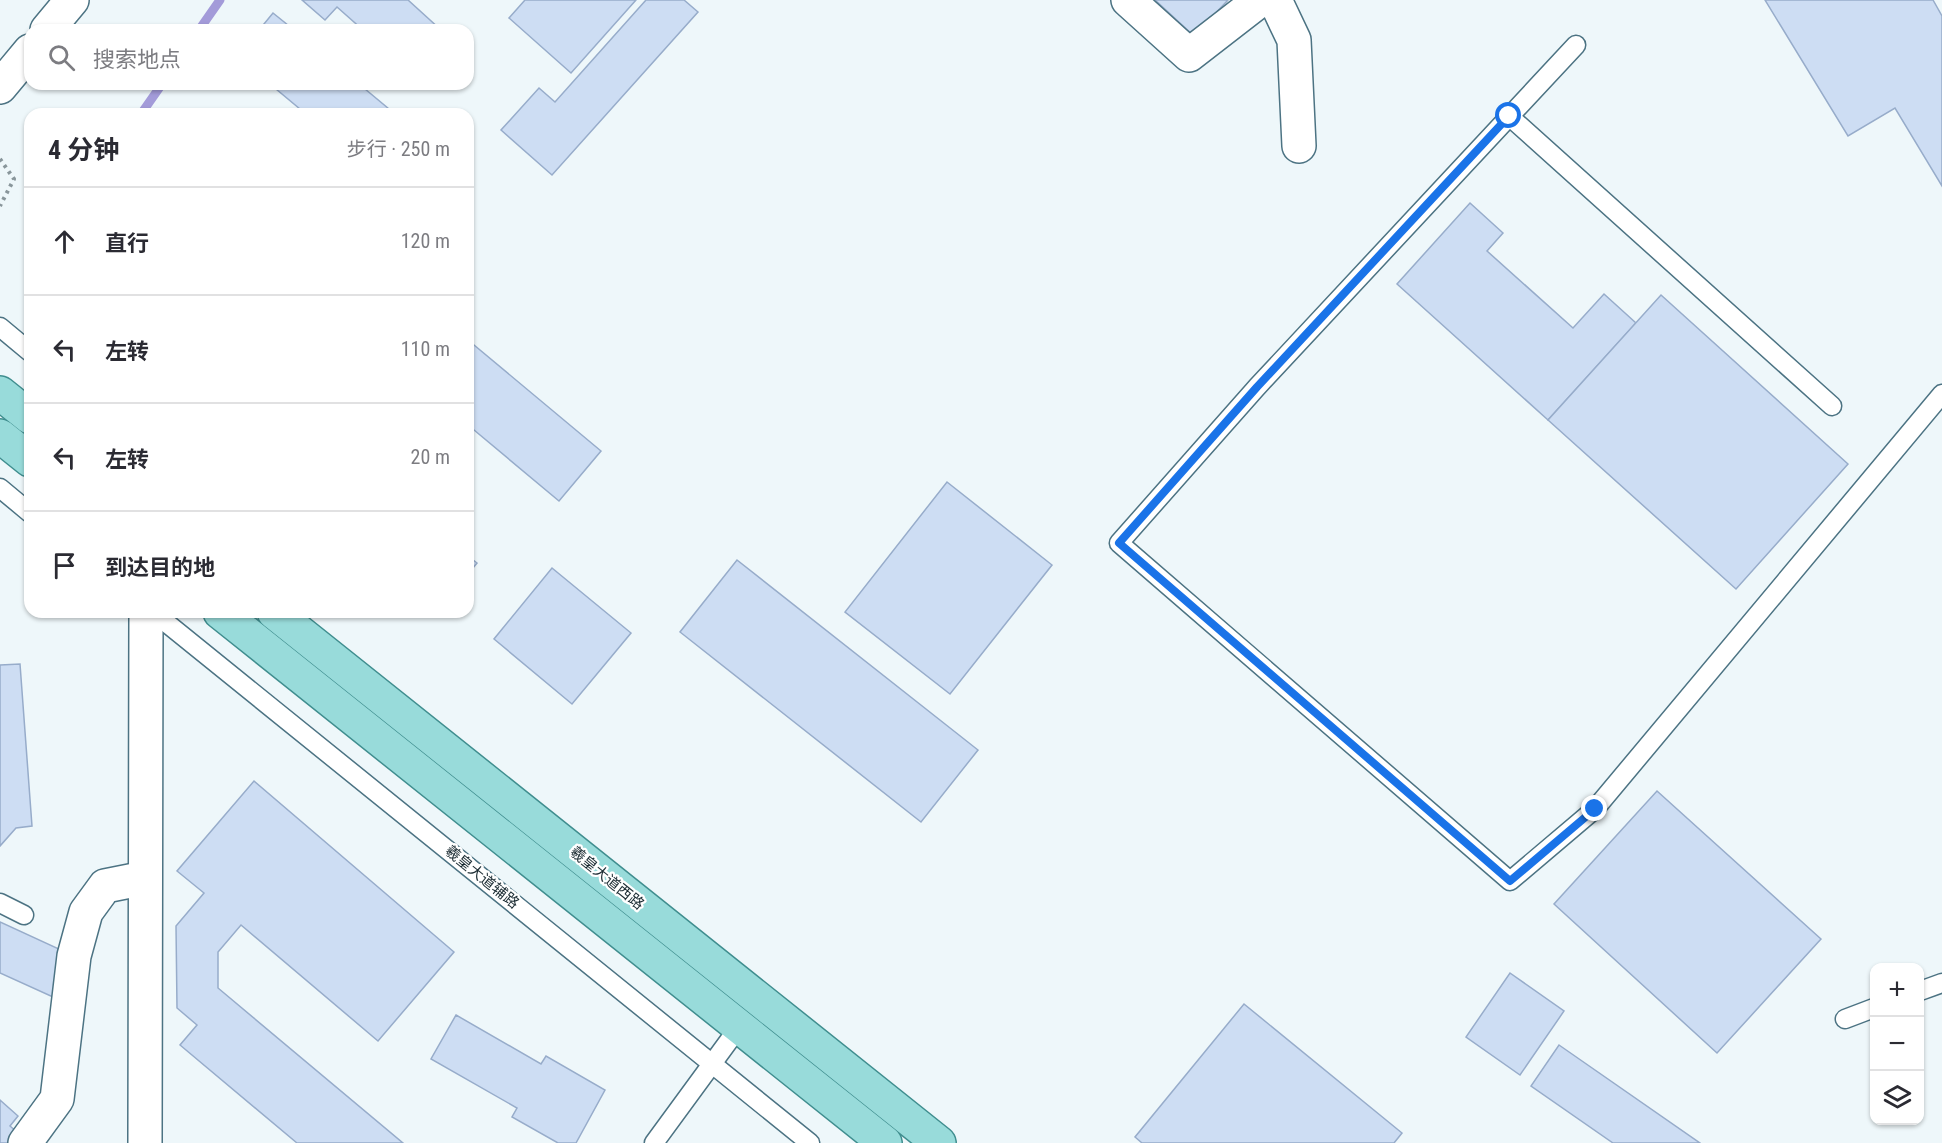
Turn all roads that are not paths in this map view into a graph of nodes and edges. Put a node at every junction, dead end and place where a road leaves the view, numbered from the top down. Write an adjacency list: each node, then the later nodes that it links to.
1 (72, 0): 5 (street)
2 (1128, 0): 3 (street)
3 (1260, 0)
4 (1275, 0): 10 (street)
5 (52, 24)
6 (1576, 45): 9 (lane)
7 (24, 58): 8 (street)
8 (0, 87)
9 (1509, 116): 14 (lane); 15 (lane)
10 (1299, 146)
11 (0, 327): 12 (lane)
12 (24, 347)
13 (0, 393): 16 (main road)
14 (1942, 394)
15 (1832, 406)
16 (24, 412)
17 (0, 436): 18 (main road)
18 (24, 455)
19 (0, 488): 20 (lane)
20 (24, 508)
21 (146, 618): 25 (street)
22 (160, 618): 33 (lane, 羲皇大道辅路)
23 (228, 618): 32 (main road)
24 (282, 618): 39 (main road, 羲皇大道西路)
25 (145, 878): 34 (street); 35 (street)
26 (0, 903): 27 (lane)
27 (24, 915)
28 (1942, 983): 29 (lane)
29 (1924, 990)
30 (1870, 1010): 31 (lane)
31 (1845, 1019)
32 (740, 1027): 33 (lane); 38 (main road)
33 (713, 1064): 36 (lane); 37 (lane, 羲皇大道辅路)
34 (25, 1143)
35 (145, 1143)
36 (654, 1143)
37 (810, 1143)
38 (885, 1143)
39 (939, 1143)

